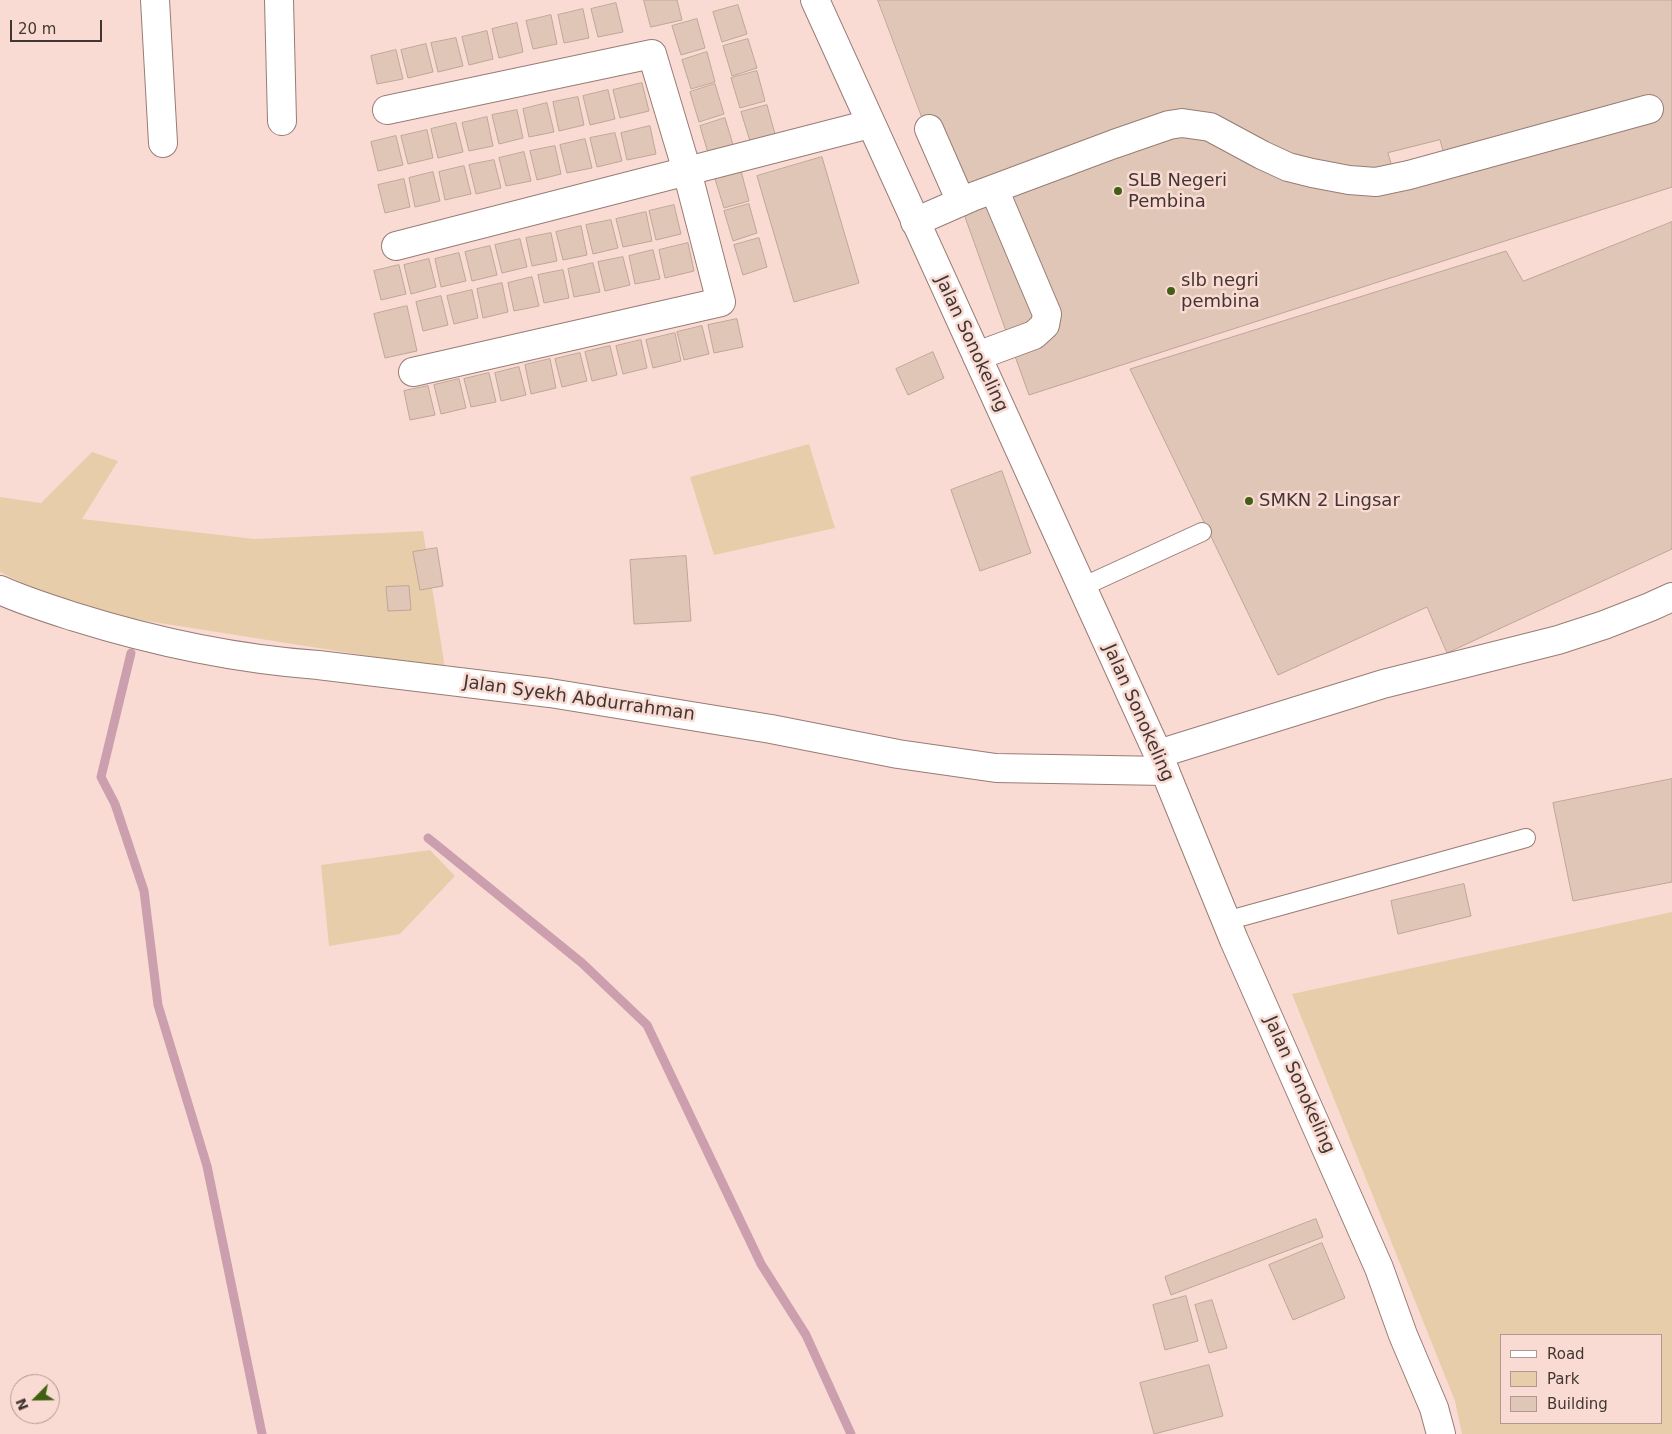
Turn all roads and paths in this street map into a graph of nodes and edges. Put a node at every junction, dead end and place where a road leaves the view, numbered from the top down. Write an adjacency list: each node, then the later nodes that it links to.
1 (155, 0): 9 (street)
2 (279, 0): 6 (street)
3 (815, 0): 7 (street, Jalan Sonokeling)
4 (1650, 109): 11 (street)
5 (387, 110): 10 (street)
6 (282, 121)
7 (870, 124): 10 (street); 13 (street, Jalan Sonokeling)
8 (929, 129): 12 (street)
9 (163, 143)
10 (687, 171): 14 (street); 16 (street)
11 (994, 189): 12 (street); 15 (street)
12 (961, 202): 13 (street)
13 (915, 222): 15 (street, Jalan Sonokeling)
14 (396, 246)
15 (978, 356): 18 (street, Jalan Sonokeling)
16 (413, 372)
17 (1202, 532): 18 (lane)
18 (1082, 587): 21 (street, Jalan Sonokeling)
19 (0, 590): 21 (street, Jalan Syekh Abdurrahman)
20 (1672, 597): 21 (street, Jalan Syekh Abdurrahman)
21 (1162, 763): 23 (street, Jalan Sonokeling)
22 (1526, 838): 23 (lane)
23 (1226, 921): 24 (street, Jalan Sonokeling)
24 (1441, 1434)

